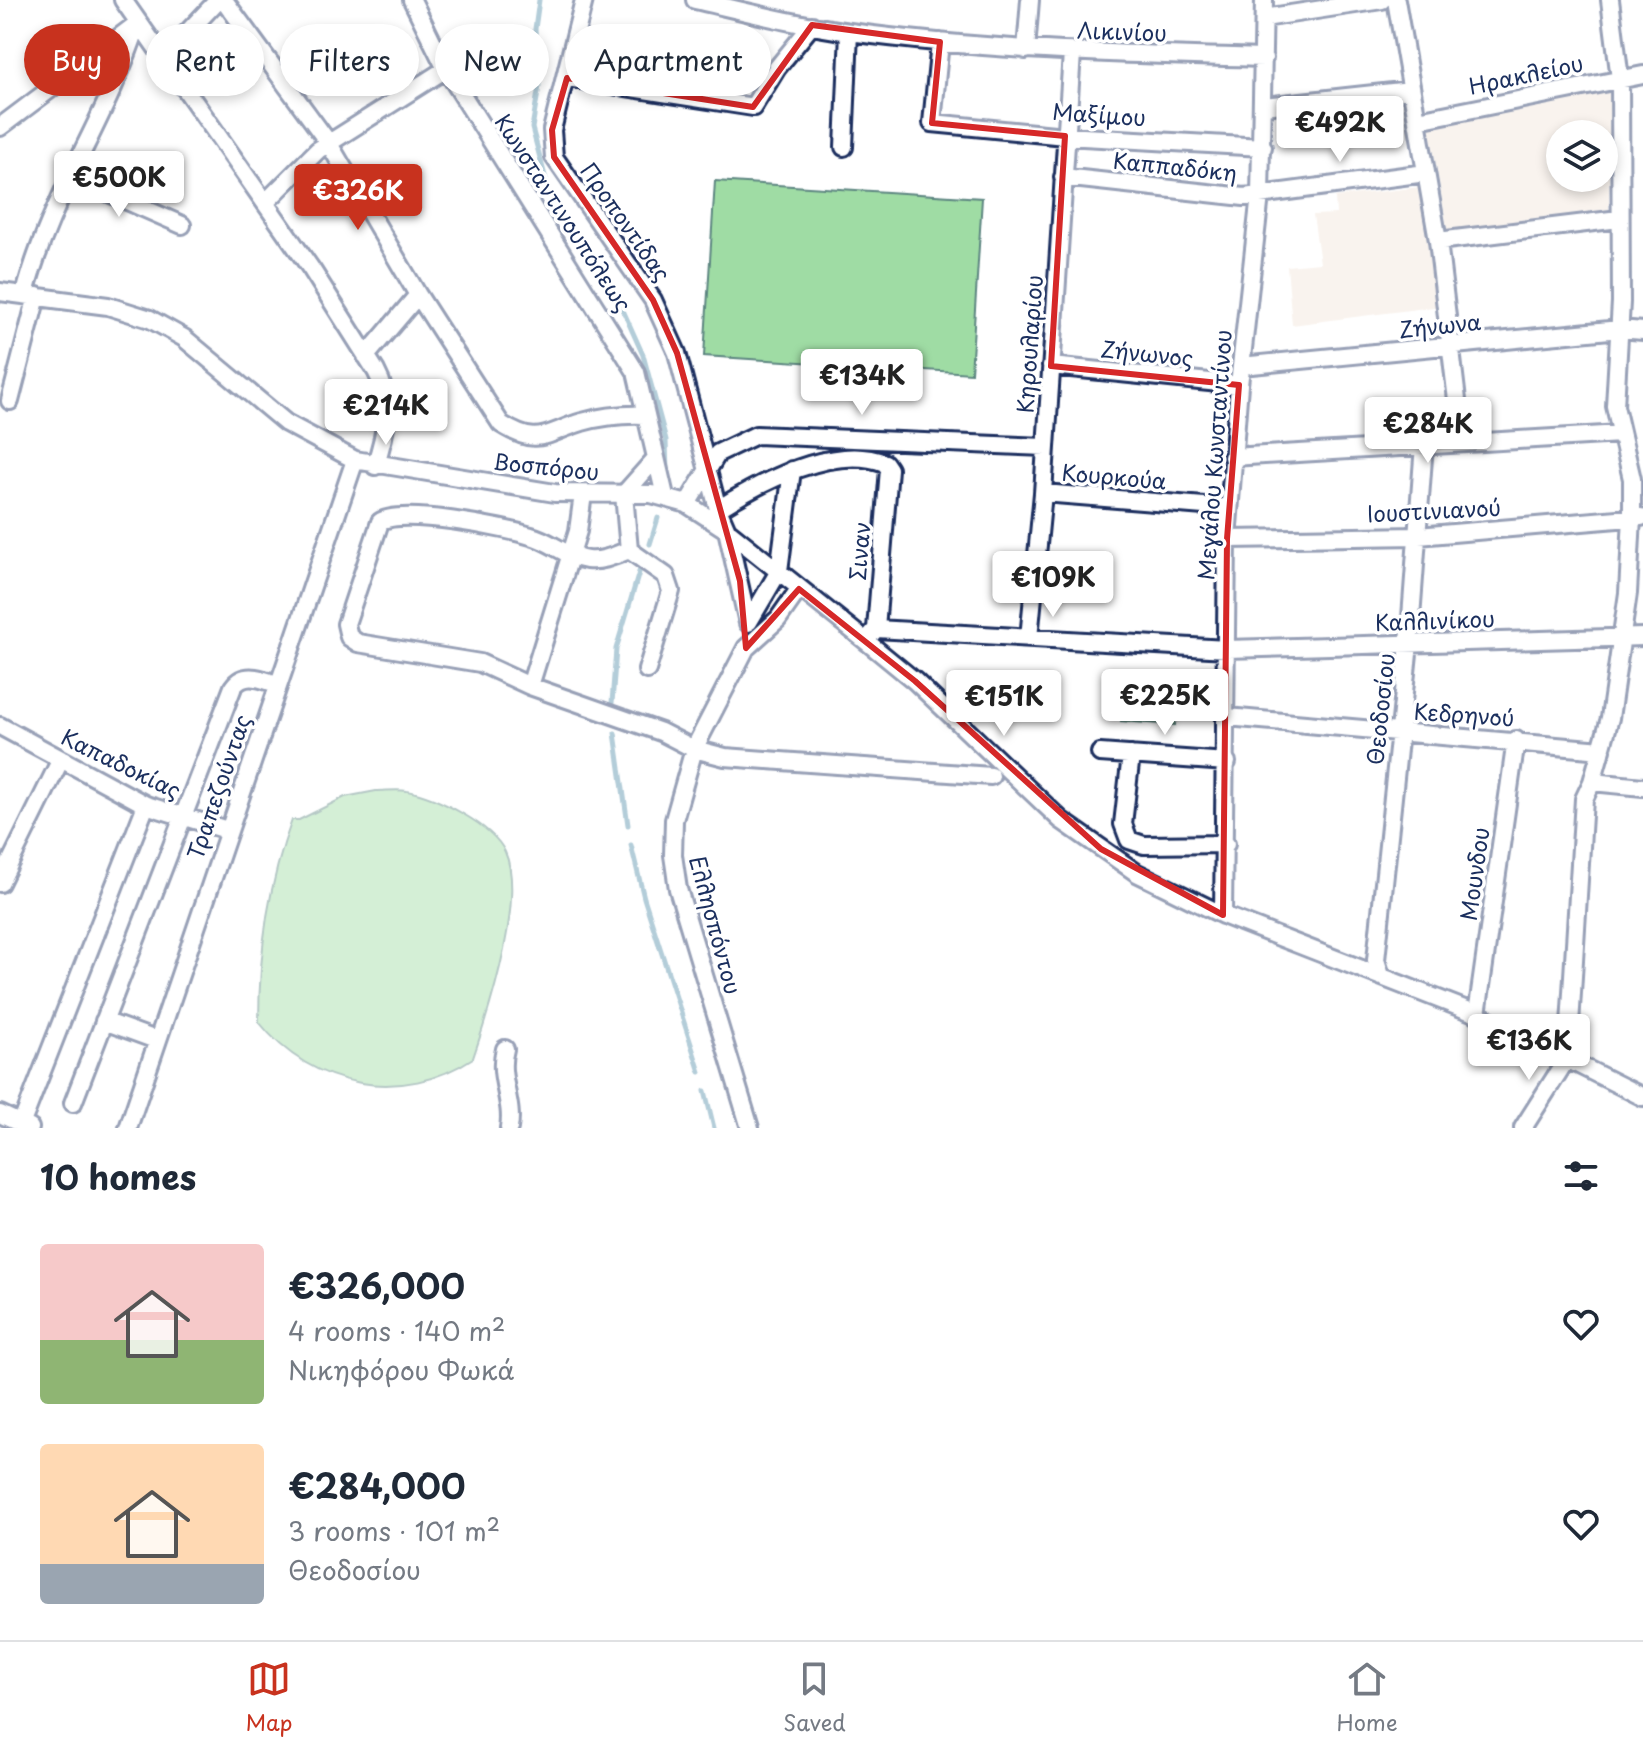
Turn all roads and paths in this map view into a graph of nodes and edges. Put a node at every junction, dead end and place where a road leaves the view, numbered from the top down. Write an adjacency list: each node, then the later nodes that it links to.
1 (123, 0): 15 (street)
2 (218, 0): 16 (street)
3 (224, 0): 40 (street)
4 (412, 0): 22 (street, Κωνσταντινουπόλεως)
5 (584, 0): 17 (street, Προποντίδας)
6 (695, 0): 13 (street, Λικινίου)
7 (773, 0): 13 (street)
8 (1030, 0): 23 (street)
9 (1264, 0): 14 (street, Μεγάλου Κωνσταντίνου)
10 (1382, 0): 14 (street)
11 (1396, 0): 31 (street)
12 (1610, 0): 29 (street)
13 (769, 17): 18 (street, Λικινίου)
14 (1264, 18): 25 (street, Μεγάλου Κωνσταντίνου)
15 (138, 23): 20 (street); 38 (street); 44 (street)
16 (195, 24)
17 (579, 24)
18 (812, 25): 19 (street, Λικινίου); 28 (street)
19 (849, 32): 21 (street, Λικινίου); 41 (street)
20 (146, 35)
21 (940, 42): 23 (street, Λικινίου); 39 (street, Μαξίμου)
22 (435, 47)
23 (1026, 50): 24 (street, Λικινίου)
24 (1072, 53): 25 (street, Λικινίου); 39 (street, Κηρουλαρίου)
25 (1264, 58): 36 (street, Μεγάλου Κωνσταντίνου)
26 (1643, 75): 29 (street, Ηρακλείου)
27 (435, 76): 40 (street)
28 (771, 78)
29 (1620, 79): 37 (street, Ηρακλείου); 48 (street)
30 (565, 85): 71 (street, Προποντίδας)
31 (1411, 90): 36 (street); 37 (street)
32 (188, 96): 47 (street)
33 (463, 96): 62 (street, Κωνσταντινουπόλεως)
34 (682, 96): 35 (street)
35 (760, 96)
36 (1264, 106): 42 (street, Μεγάλου Κωνσταντίνου)
37 (1418, 120): 43 (street)
38 (0, 127)
39 (1065, 136): 42 (street, Μαξίμου); 45 (street, Κηρουλαρίου)
40 (328, 142): 47 (street); 53 (street)
41 (844, 147)
42 (1263, 147): 46 (street, Μεγάλου Κωνσταντίνου)
43 (1426, 173): 46 (street, Καππαδόκη); 50 (street)
44 (72, 177): 49 (street); 52 (street)
45 (1063, 177): 46 (street, Καππαδόκη); 58 (street, Κηρουλαρίου)
46 (1260, 195): 59 (street, Μεγάλου Κωνσταντίνου)
47 (265, 203): 57 (street)
48 (1619, 219): 50 (street); 54 (street)
49 (182, 225)
50 (1438, 241): 56 (street)
51 (0, 292): 52 (street, Βοσπόρου)
52 (31, 295): 61 (street); 69 (street, Βοσπόρου)
53 (418, 295): 57 (street); 62 (street)
54 (1620, 329): 55 (street, Ζήνωνα); 56 (street, Ζήνωνα); 63 (street)
55 (1643, 331)
56 (1454, 348): 59 (street, Ζήνωνα); 64 (street)
57 (366, 356): 70 (street)
58 (1051, 366): 60 (street, Ζήνωνος); 66 (street, Κηρουλαρίου)
59 (1241, 366): 60 (street, Μεγάλου Κωνσταντίνου)
60 (1239, 385): 67 (street, Μεγάλου Κωνσταντίνου)
61 (10, 401)
62 (645, 415): 68 (street, Κωνσταντινουπόλεως)
63 (1621, 434): 64 (street); 80 (street)
64 (1462, 442): 65 (street)
65 (1424, 445): 67 (street); 82 (street, Θεοδοσίου)
66 (1046, 447): 71 (street); 73 (street, Κηρουλαρίου)
67 (1232, 457): 78 (street, Μεγάλου Κωνσταντίνου)
68 (656, 458): 75 (street); 76 (street, Κωνσταντινουπόλεως)
69 (355, 460): 70 (street, Βοσπόρου); 97 (street, Τραπεζούντας)
70 (375, 466): 74 (street, Βοσπόρου)
71 (707, 467): 77 (street); 79 (street, Προποντίδας)
72 (792, 470): 79 (street); 86 (street); 89 (street, Σιναν)
73 (1043, 493): 78 (street, Κουρκούα); 91 (street, Κηρουλαρίου)
74 (583, 494): 75 (street, Βοσπόρου); 85 (street)
75 (624, 494): 76 (street, Βοσπόρου); 84 (street)
76 (665, 496): 77 (street, Βοσπόρου)
77 (687, 504): 81 (street, Βοσπόρου)
78 (1229, 508): 83 (street, Μεγάλου Κωνσταντίνου)
79 (718, 509): 81 (street, Προποντίδας)
80 (1638, 517): 82 (street, Ιουστινιανού); 92 (street)
81 (727, 530): 86 (street, Βοσπόρου); 88 (street, Προποντίδας)
82 (1418, 536): 83 (street, Ιουστινιανού); 93 (street, Θεοδοσίου)
83 (1227, 539): 95 (street, Μεγάλου Κωνσταντίνου)
84 (629, 550): 85 (street); 96 (street)
85 (571, 556): 98 (street); 98 (street)
86 (779, 571): 87 (street); 88 (street, Ελλησπόντου)
87 (799, 589): 89 (street); 94 (street, Ελλησπόντου)
88 (748, 623): 94 (street, Ελλησπόντου)
89 (871, 635): 91 (street, Καλλινίκου); 117 (street)
90 (1643, 637): 92 (street, Καλλινίκου)
91 (1029, 638): 95 (street, Καλλινίκου)
92 (1621, 638): 93 (street, Καλλινίκου); 104 (street)
93 (1409, 644): 95 (street, Καλλινίκου); 101 (street, Θεοδοσίου)
94 (746, 648): 103 (street, Ελλησπόντου)
95 (1227, 649): 99 (street, Μεγάλου Κωνσταντίνου)
96 (647, 670)
97 (277, 684): 113 (street); 114 (street, Τραπεζούντας)
98 (530, 686): 103 (street)
99 (1227, 717): 101 (street, Κεδρηνού); 108 (street, Μεγάλου Κωνσταντίνου)
100 (0, 726): 107 (street, Καπαδοκίας)
101 (1400, 733): 102 (street, Κεδρηνού); 118 (street, Θεοδοσίου)
102 (1516, 740): 104 (street, Κεδρηνού); 119 (street, Μουνδου)
103 (694, 749): 109 (street); 130 (street, Ελλησπόντου)
104 (1602, 750): 110 (street)
105 (1100, 753): 106 (street)
106 (1131, 755): 108 (street); 115 (street)
107 (61, 759): 112 (street, Καπαδοκίας); 116 (street)
108 (1227, 762): 115 (street, Μεγάλου Κωνσταντίνου)
109 (991, 776)
110 (1592, 782): 111 (street); 123 (street)
111 (1643, 787)
112 (146, 805): 113 (street, Καπαδοκίας); 127 (street)
113 (183, 818): 114 (street, Καπαδοκίας); 120 (street)
114 (227, 830): 121 (street, Τραπεζούντας)
115 (1226, 844): 117 (street, Μεγάλου Κωνσταντίνου)
116 (0, 883)
117 (1223, 915): 118 (street)
118 (1381, 976): 119 (street)
119 (1477, 1014): 123 (street)
120 (104, 1021): 121 (street); 125 (street)
121 (156, 1040): 128 (street, Τραπεζούντας)
122 (505, 1049): 129 (street)
123 (1568, 1057): 124 (street); 131 (street)
124 (1643, 1097)
125 (73, 1103)
126 (0, 1114): 127 (street)
127 (25, 1127)
128 (128, 1128)
129 (509, 1128)
130 (750, 1128)
131 (1523, 1128)

